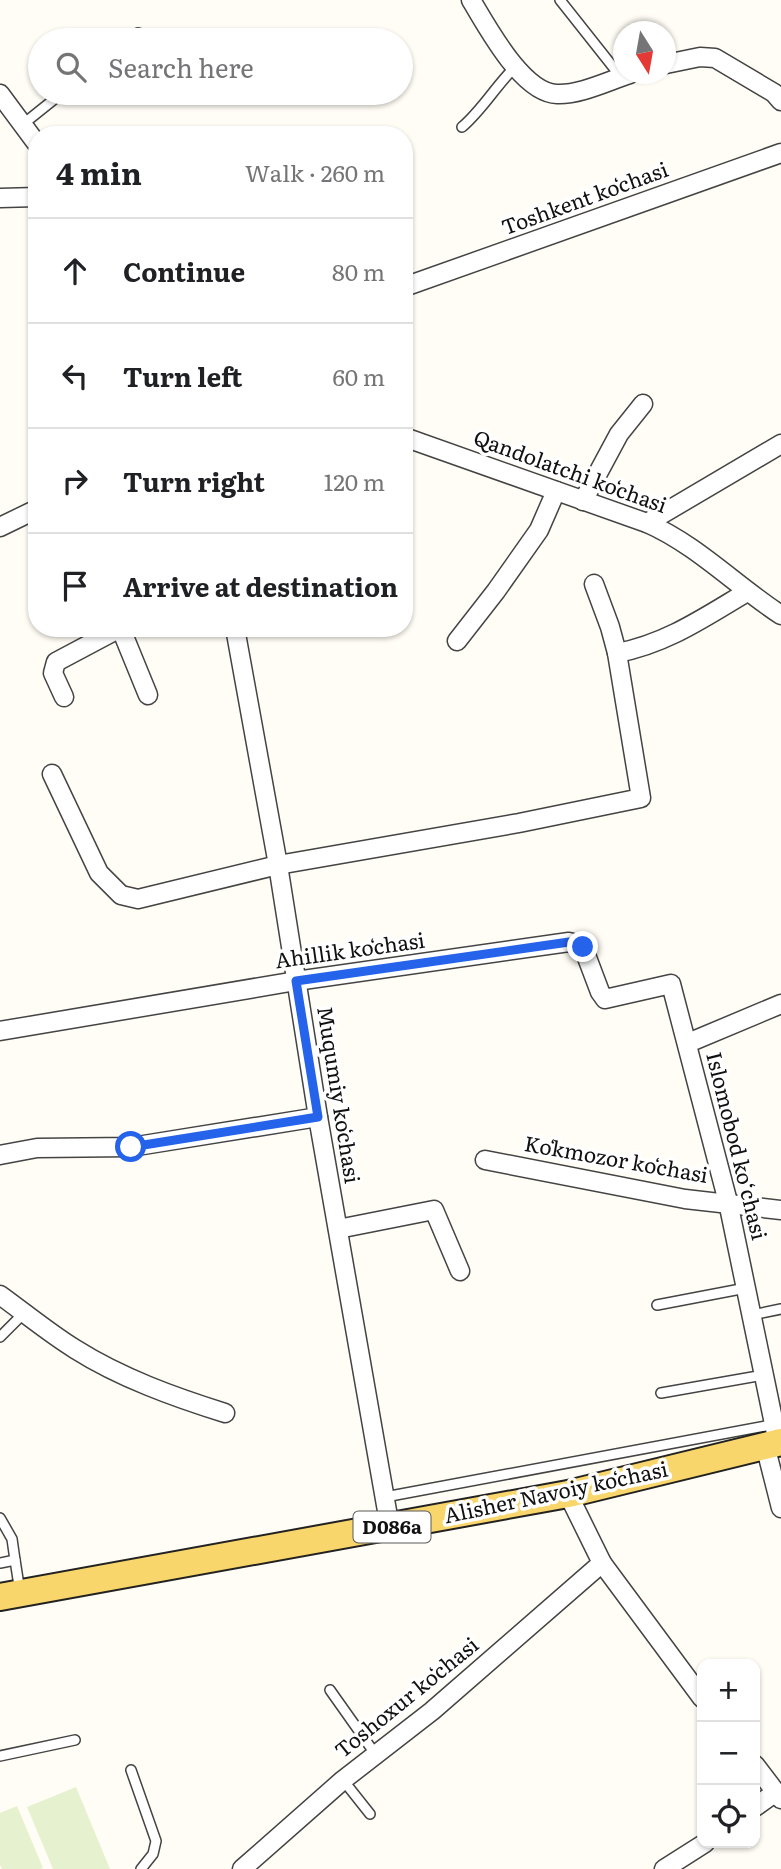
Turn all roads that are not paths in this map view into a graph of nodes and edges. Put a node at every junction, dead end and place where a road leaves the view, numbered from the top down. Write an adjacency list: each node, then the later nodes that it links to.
1 (471, 0): 5 (street)
2 (560, 0): 3 (lane)
3 (613, 61)
4 (676, 62): 8 (street)
5 (514, 68): 6 (street); 11 (lane)
6 (613, 79)
7 (0, 94): 10 (street)
8 (781, 101)
9 (47, 105): 10 (lane)
10 (22, 125): 12 (street)
11 (462, 127)
12 (28, 133)
13 (781, 153): 16 (street, Toshkent koʻchasi)
14 (28, 197): 15 (street)
15 (0, 198)
16 (413, 284)
17 (643, 404): 21 (street)
18 (413, 440): 20 (street, Qandolatchi koʻchasi)
19 (781, 444): 23 (street)
20 (556, 491): 21 (street, Qandolatchi koʻchasi); 31 (street)
21 (583, 500): 23 (street, Qandolatchi koʻchasi)
22 (28, 513): 24 (street)
23 (647, 523): 26 (street, Qandolatchi koʻchasi)
24 (0, 527)
25 (594, 584): 32 (street)
26 (747, 592): 27 (street, Qandolatchi koʻchasi); 32 (street)
27 (781, 615)
28 (104, 637): 34 (street)
29 (123, 637): 33 (street)
30 (237, 637): 36 (street, Muqumiy koʻchasi)
31 (457, 641)
32 (617, 653): 36 (street)
33 (148, 695)
34 (64, 697)
35 (52, 774): 36 (street)
36 (278, 865): 37 (street, Muqumiy koʻchasi)
37 (296, 981): 38 (street, Ahillik koʻchasi); 40 (street, Ahillik koʻchasi); 42 (street, Muqumiy koʻchasi)
38 (671, 984): 41 (street, Islomobod ko‘chasi)
39 (781, 1004): 41 (street)
40 (0, 1031)
41 (688, 1043): 45 (street, Islomobod ko‘chasi)
42 (318, 1117): 43 (street); 47 (street, Muqumiy koʻchasi)
43 (0, 1155)
44 (485, 1160): 45 (street, Koʻkmozor koʻchasi)
45 (728, 1202): 46 (street, Koʻkmozor koʻchasi); 49 (street, Islomobod ko‘chasi)
46 (781, 1210)
47 (338, 1229): 48 (street); 61 (street, Muqumiy koʻchasi)
48 (460, 1272)
49 (746, 1288): 51 (lane); 54 (street, Islomobod ko‘chasi)
50 (0, 1295): 53 (street)
51 (657, 1305)
52 (781, 1309): 54 (lane)
53 (24, 1313): 55 (lane); 58 (street)
54 (752, 1315): 56 (street, Islomobod ko‘chasi)
55 (0, 1337)
56 (764, 1375): 57 (lane); 59 (street, Islomobod ko‘chasi)
57 (661, 1393)
58 (226, 1413)
59 (776, 1436): 60 (main road, Alisher Navoiy koʻchasi / D086a); 61 (lane); 62 (street, Islomobod ko‘chasi)
60 (568, 1494): 64 (main road, Alisher Navoiy koʻchasi / D086a); 67 (street)
61 (385, 1497): 64 (street, Muqumiy koʻchasi)
62 (781, 1508)
63 (0, 1518): 65 (lane)
64 (390, 1528): 68 (main road, Alisher Navoiy koʻchasi / D086a)
65 (15, 1560): 66 (lane); 68 (lane)
66 (0, 1563)
67 (602, 1563): 70 (street); 72 (street, Toshoxur koʻchasi)
68 (10, 1595)
69 (330, 1690): 72 (lane)
70 (697, 1691)
71 (75, 1740): 73 (lane)
72 (376, 1755): 76 (street, Toshoxur koʻchasi)
73 (0, 1756)
74 (131, 1770): 81 (lane)
75 (760, 1772): 77 (street)
76 (343, 1780): 79 (lane); 82 (street, Toshoxur koʻchasi)
77 (778, 1795): 78 (street)
78 (760, 1804)
79 (370, 1814)
80 (697, 1848): 83 (street)
81 (141, 1869)
82 (242, 1869)
83 (664, 1869)

